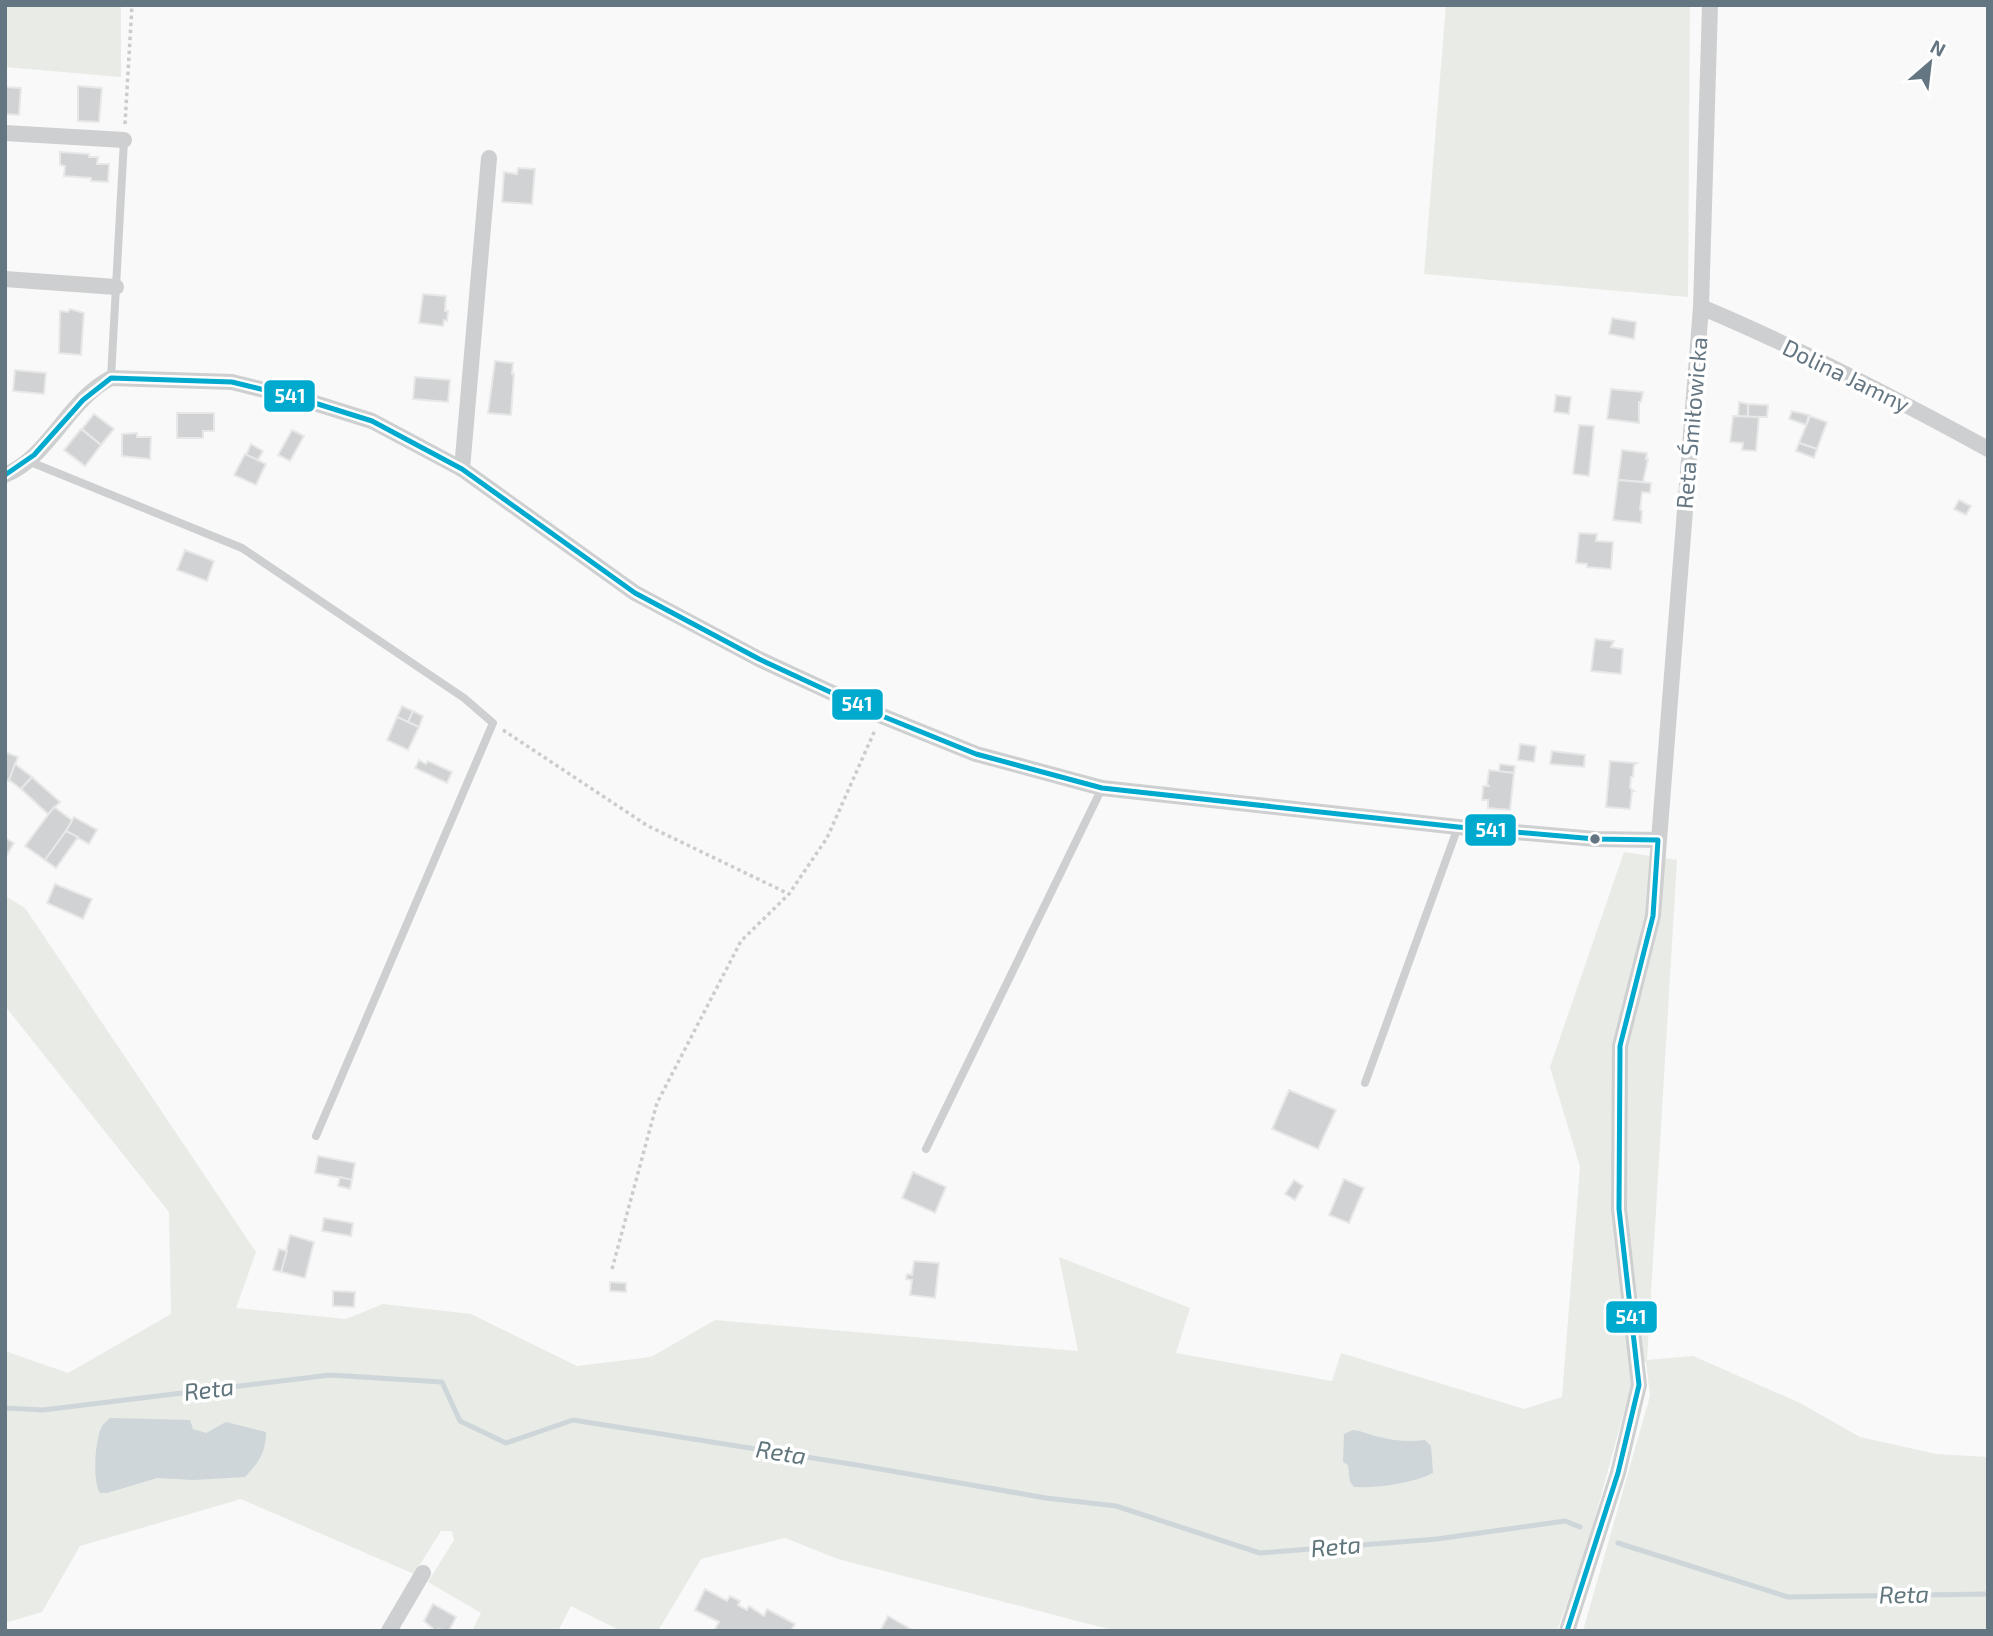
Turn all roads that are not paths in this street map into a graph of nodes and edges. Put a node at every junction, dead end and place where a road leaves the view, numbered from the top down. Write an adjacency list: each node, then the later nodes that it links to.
1 (1710, 5): 7 (street, Reta Śmiłowicka)
2 (5, 133): 3 (street)
3 (124, 140): 6 (lane)
4 (489, 158): 11 (street)
5 (5, 279): 6 (street)
6 (116, 287): 8 (lane)
7 (1701, 307): 9 (street, Dolina Jamny); 15 (street, Reta Śmiłowicka)
8 (111, 378): 10 (street); 11 (street)
9 (1988, 449)
10 (28, 461): 12 (street); 17 (lane)
11 (462, 469): 13 (street)
12 (5, 475)
13 (1102, 788): 14 (street); 18 (lane)
14 (1458, 827): 15 (street); 16 (lane)
15 (1658, 840): 21 (street, Reta Śmiłowicka)
16 (1365, 1083)
17 (316, 1136)
18 (926, 1149)
19 (423, 1573): 20 (street)
20 (389, 1631)
21 (1567, 1631)

